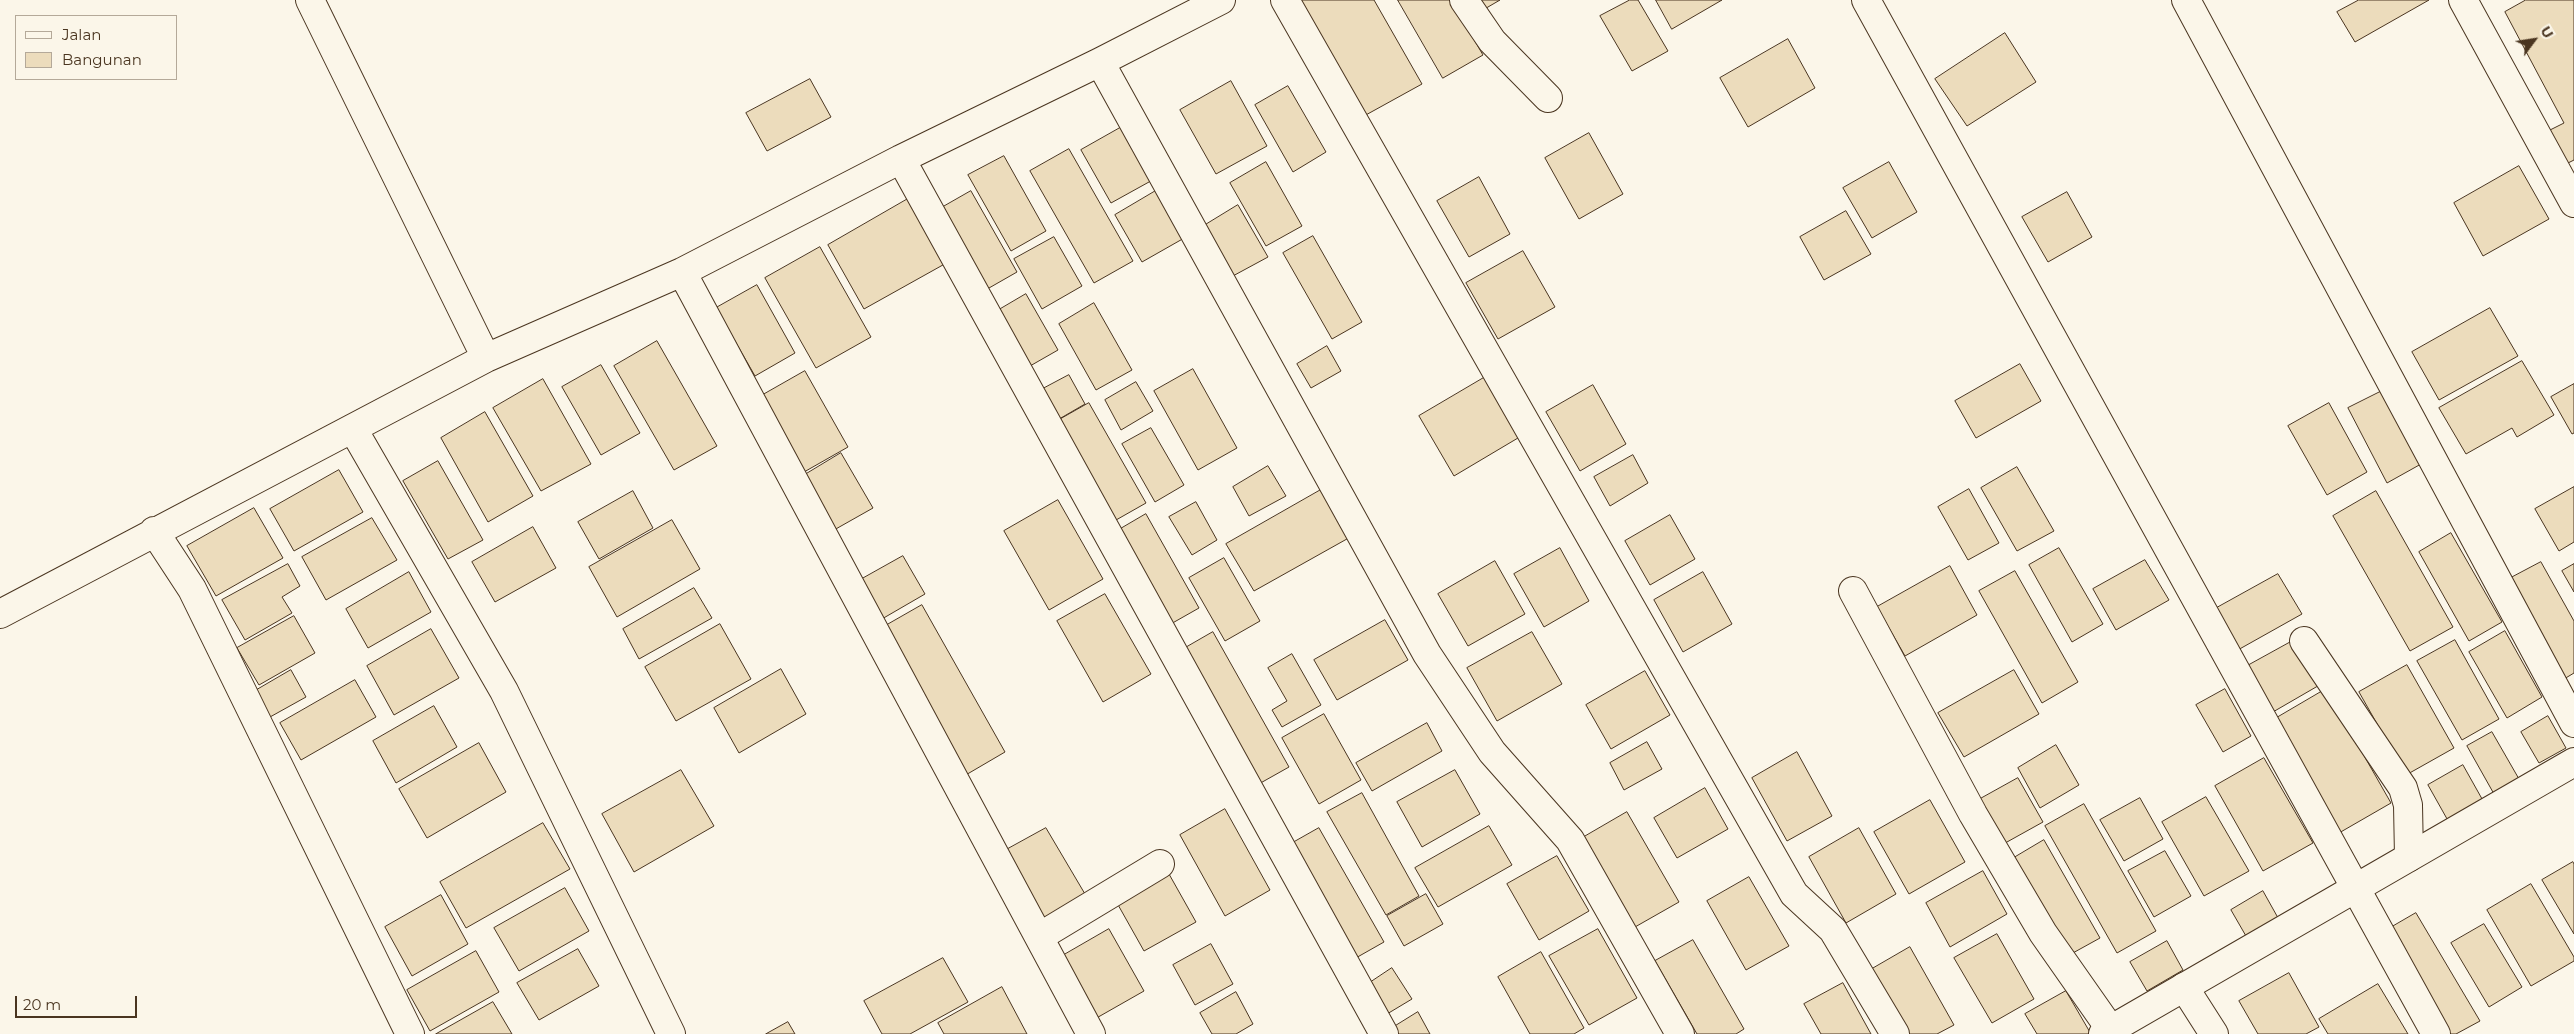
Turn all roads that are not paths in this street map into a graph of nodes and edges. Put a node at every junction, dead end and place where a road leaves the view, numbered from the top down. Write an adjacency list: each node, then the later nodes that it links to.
1 (310, 0): 13 (street)
2 (1221, 0): 8 (street)
3 (1285, 0): 32 (street)
4 (1464, 0): 9 (street)
5 (1866, 0): 23 (street)
6 (2186, 0): 19 (street)
7 (2464, 0): 11 (street)
8 (1100, 62): 10 (street); 31 (street)
9 (1548, 98)
10 (901, 159): 12 (street); 30 (street)
11 (2574, 203)
12 (682, 272): 13 (street); 24 (street)
13 (486, 358): 14 (street)
14 (353, 429): 15 (street); 28 (street)
15 (154, 531): 17 (street); 27 (street)
16 (1853, 591): 26 (street)
17 (0, 614)
18 (2304, 641): 21 (street)
19 (2574, 723)
20 (2574, 762): 21 (street)
21 (2409, 857): 23 (street)
22 (1160, 864): 24 (street)
23 (2356, 887): 25 (street); 34 (street)
24 (1039, 937): 29 (street)
25 (2184, 987): 26 (street); 33 (street)
26 (2107, 1032)
27 (410, 1034)
28 (671, 1034)
29 (1091, 1034)
30 (1384, 1034)
31 (1680, 1034)
32 (1895, 1034)
33 (2214, 1034)
34 (2436, 1034)

